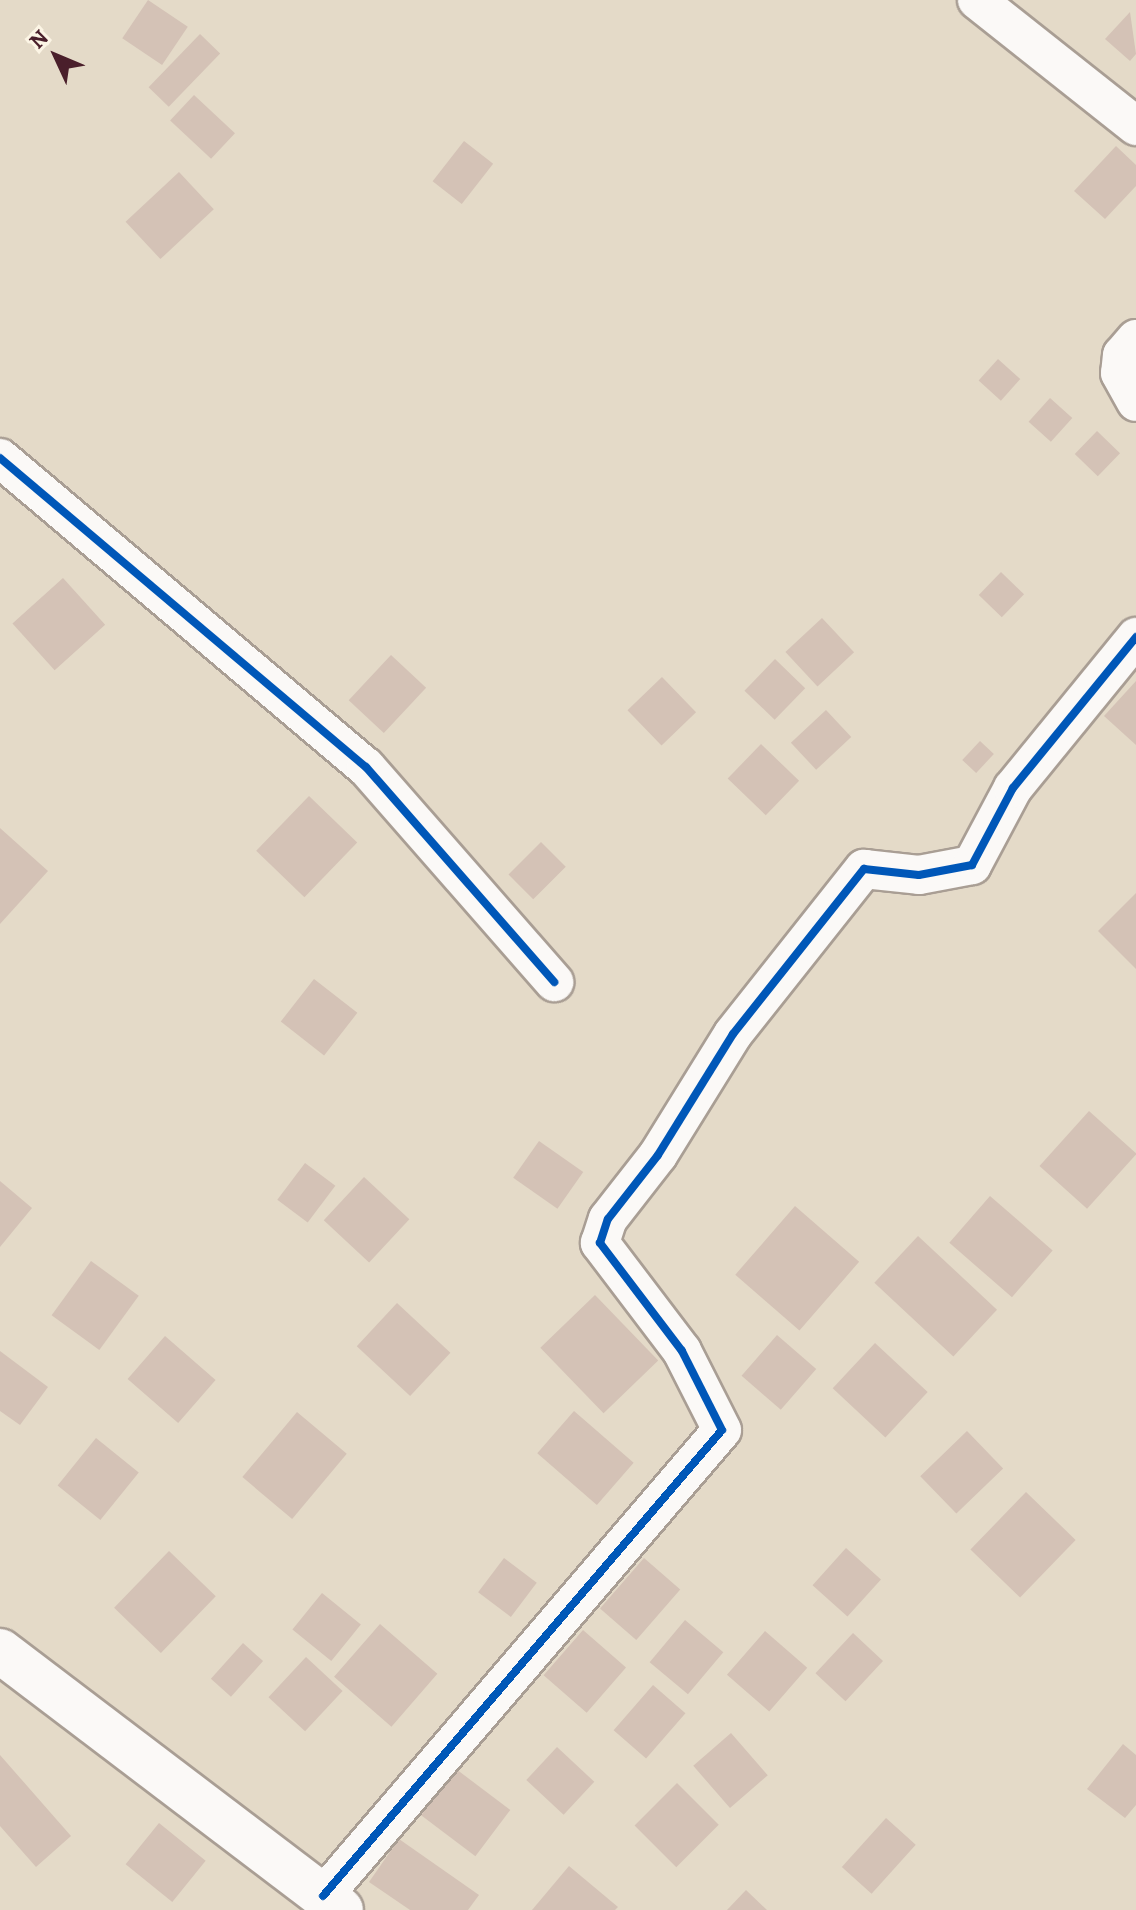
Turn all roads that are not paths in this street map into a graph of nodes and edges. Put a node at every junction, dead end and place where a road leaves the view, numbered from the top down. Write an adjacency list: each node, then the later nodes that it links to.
1 (977, 0): 2 (street)
2 (1136, 126)
3 (1136, 339): 4 (street)
4 (1136, 402)
5 (0, 458): 7 (street)
6 (1136, 637): 9 (street)
7 (554, 982)
8 (0, 1651): 9 (main road)
9 (332, 1903)

